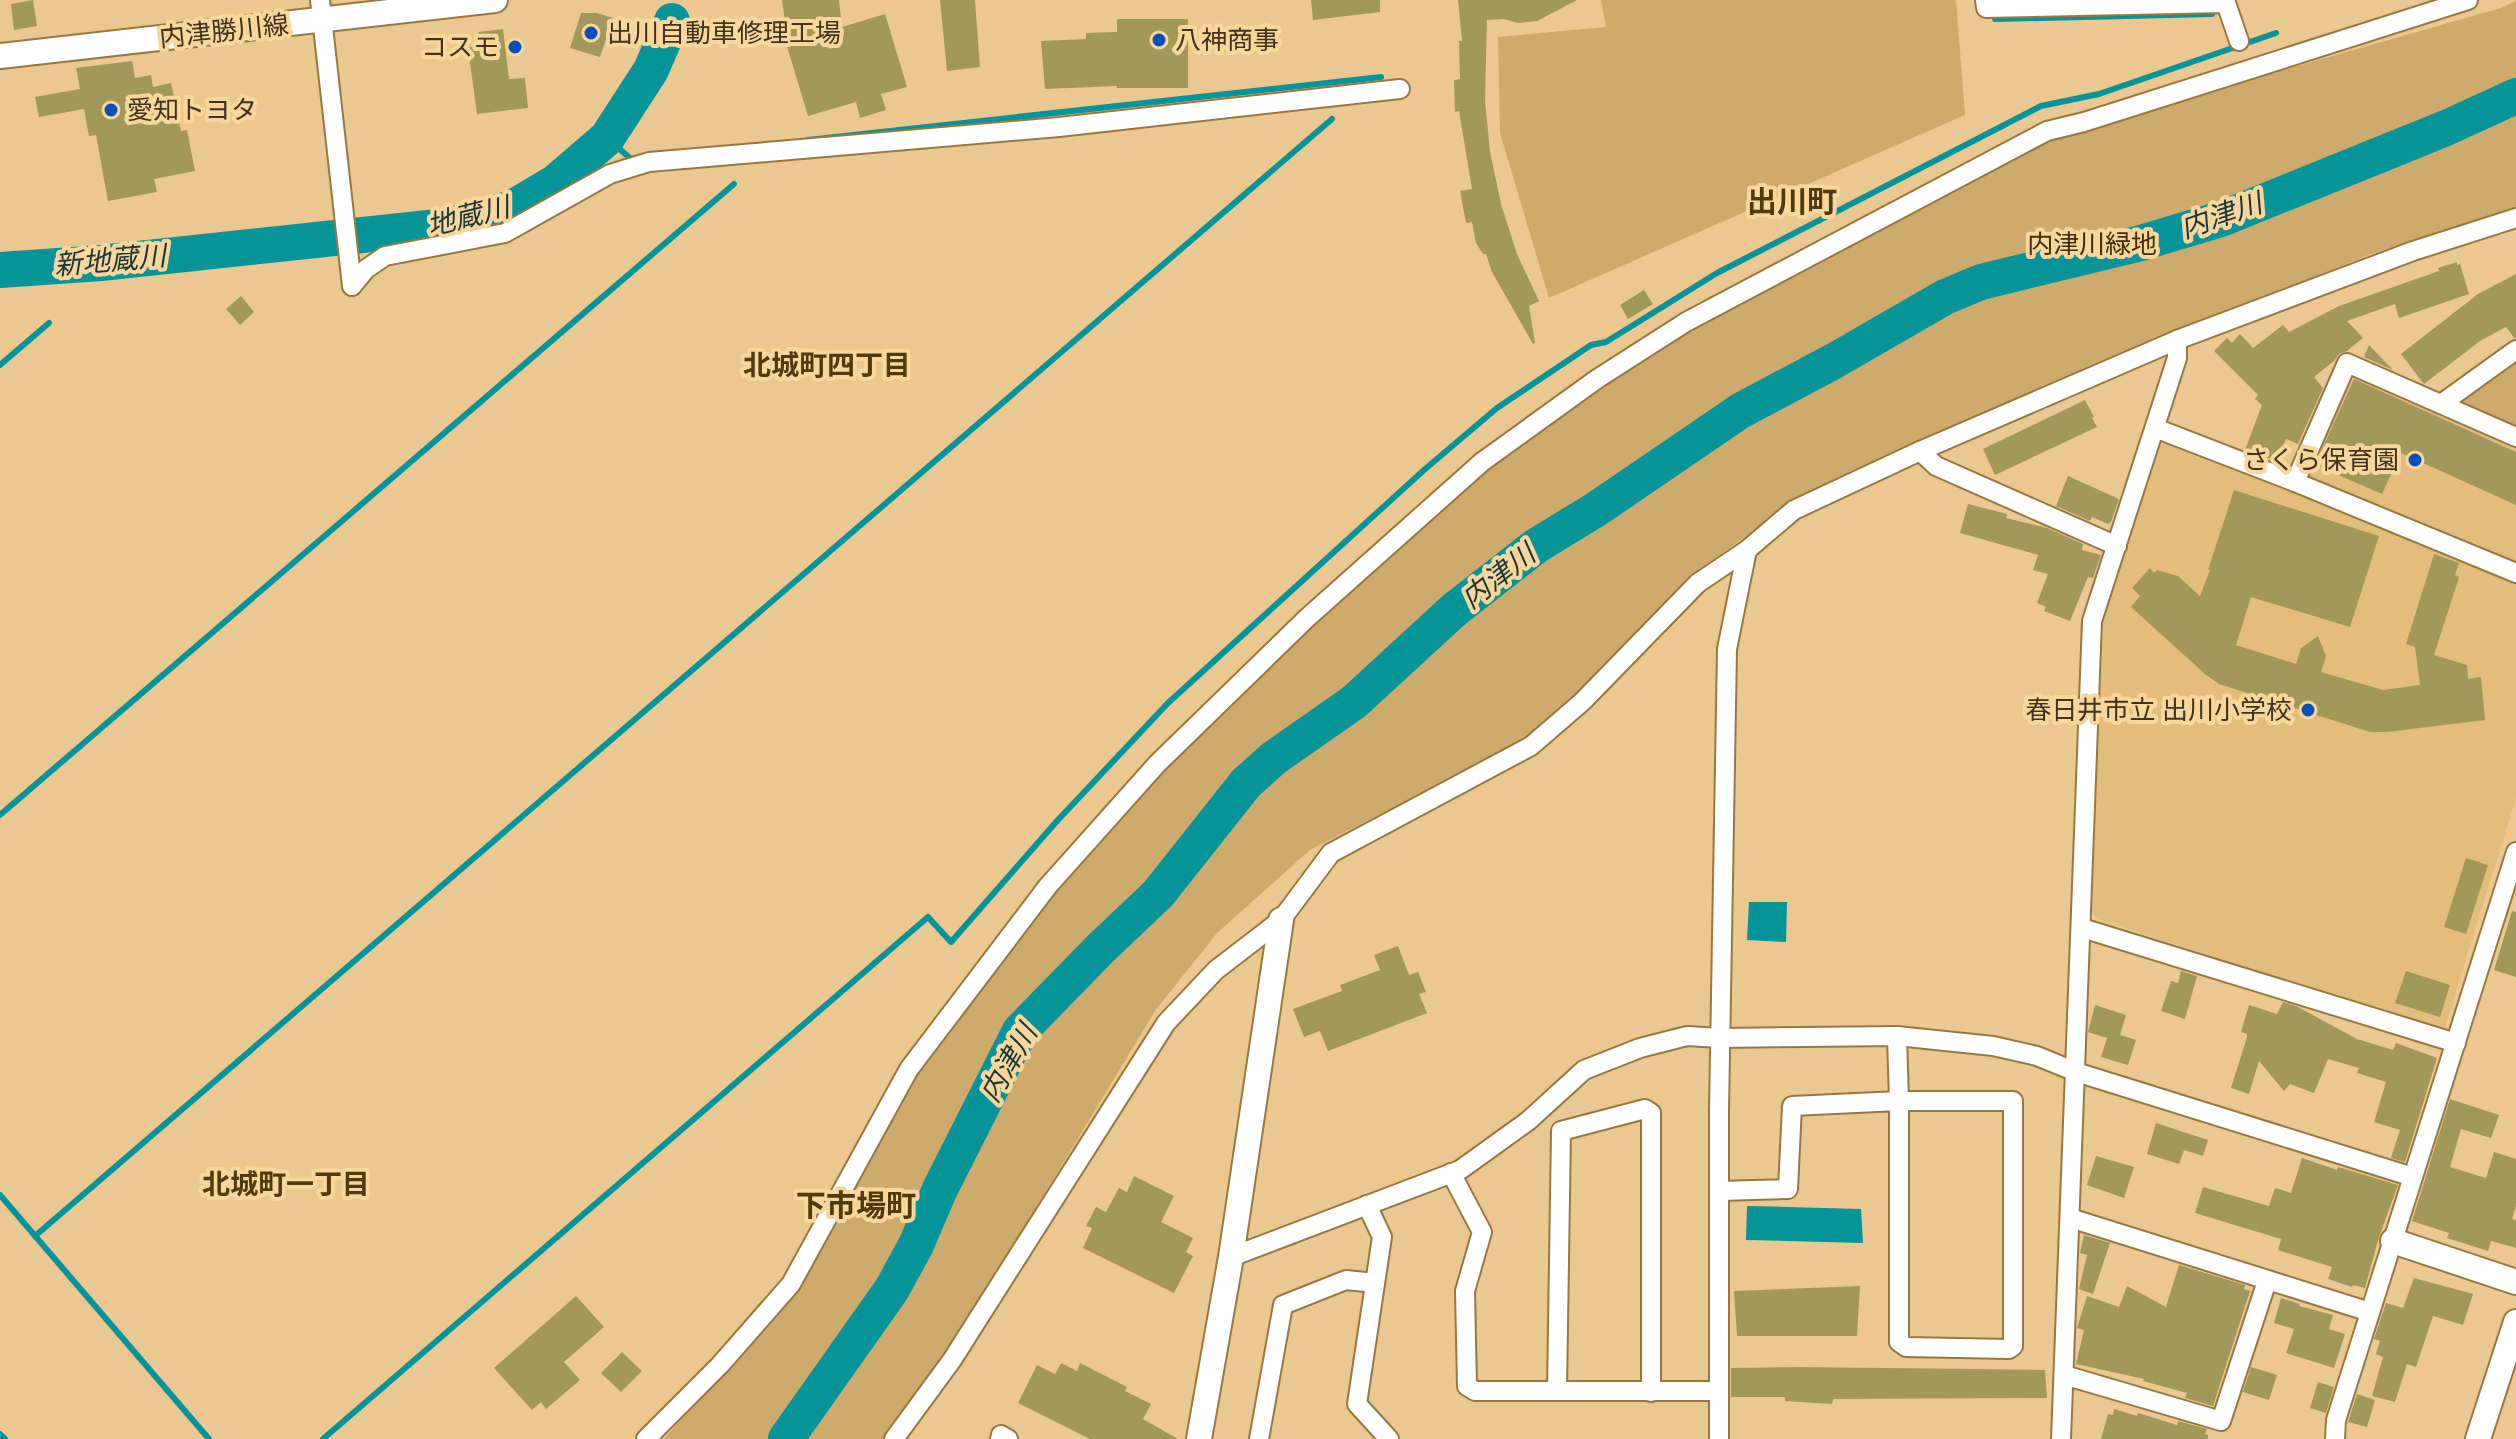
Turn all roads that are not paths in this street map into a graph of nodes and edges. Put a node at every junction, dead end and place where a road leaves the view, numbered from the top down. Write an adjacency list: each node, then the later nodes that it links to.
1 (495, 0): 4 (street, 内津勝川線)
2 (1985, 0): 5 (street)
3 (2468, 0): 43 (street)
4 (321, 10): 6 (street, 内津勝川線); 7 (street)
5 (2239, 41)
6 (0, 56)
7 (1400, 89)
8 (2516, 218): 9 (street)
9 (2177, 340): 12 (street); 14 (street)
10 (2516, 350): 11 (street)
11 (2441, 404): 13 (street); 15 (street)
12 (2155, 428): 15 (street); 16 (street)
13 (2516, 437)
14 (1920, 451): 16 (street); 17 (street)
15 (2295, 482): 18 (street)
16 (2117, 546): 21 (street)
17 (1747, 550): 20 (street); 23 (street)
18 (2516, 573)
19 (2516, 852): 24 (street)
20 (1281, 920): 33 (street); 44 (street)
21 (2082, 928): 24 (street); 25 (street)
22 (1897, 1036): 23 (street); 25 (street); 26 (street)
23 (1720, 1038): 27 (street); 29 (street)
24 (2456, 1043): 28 (street)
25 (2076, 1072): 28 (street); 31 (street)
26 (1899, 1101): 26 (street); 29 (street)
27 (1451, 1173): 30 (street); 40 (street)
28 (2413, 1177): 32 (street)
29 (1719, 1191): 41 (street)
30 (1367, 1205): 33 (street); 36 (street)
31 (2070, 1218): 34 (street); 39 (street)
32 (2393, 1241): 35 (street); 37 (street)
33 (1231, 1257): 47 (street)
34 (2267, 1281): 37 (street); 39 (street)
35 (2516, 1282)
36 (1375, 1283): 48 (street); 49 (street)
37 (2370, 1312): 52 (street)
38 (2516, 1322): 53 (street)
39 (2064, 1375): 51 (street)
40 (1557, 1391): 42 (street); 42 (street)
41 (1719, 1391): 42 (street); 50 (street)
42 (1651, 1392)
43 (646, 1439)
44 (894, 1439)
45 (1000, 1439): 46 (street)
46 (1008, 1439)
47 (1199, 1439)
48 (1259, 1439)
49 (1389, 1439)
50 (1719, 1439)
51 (2061, 1439)
52 (2335, 1439)
53 (2478, 1439)

